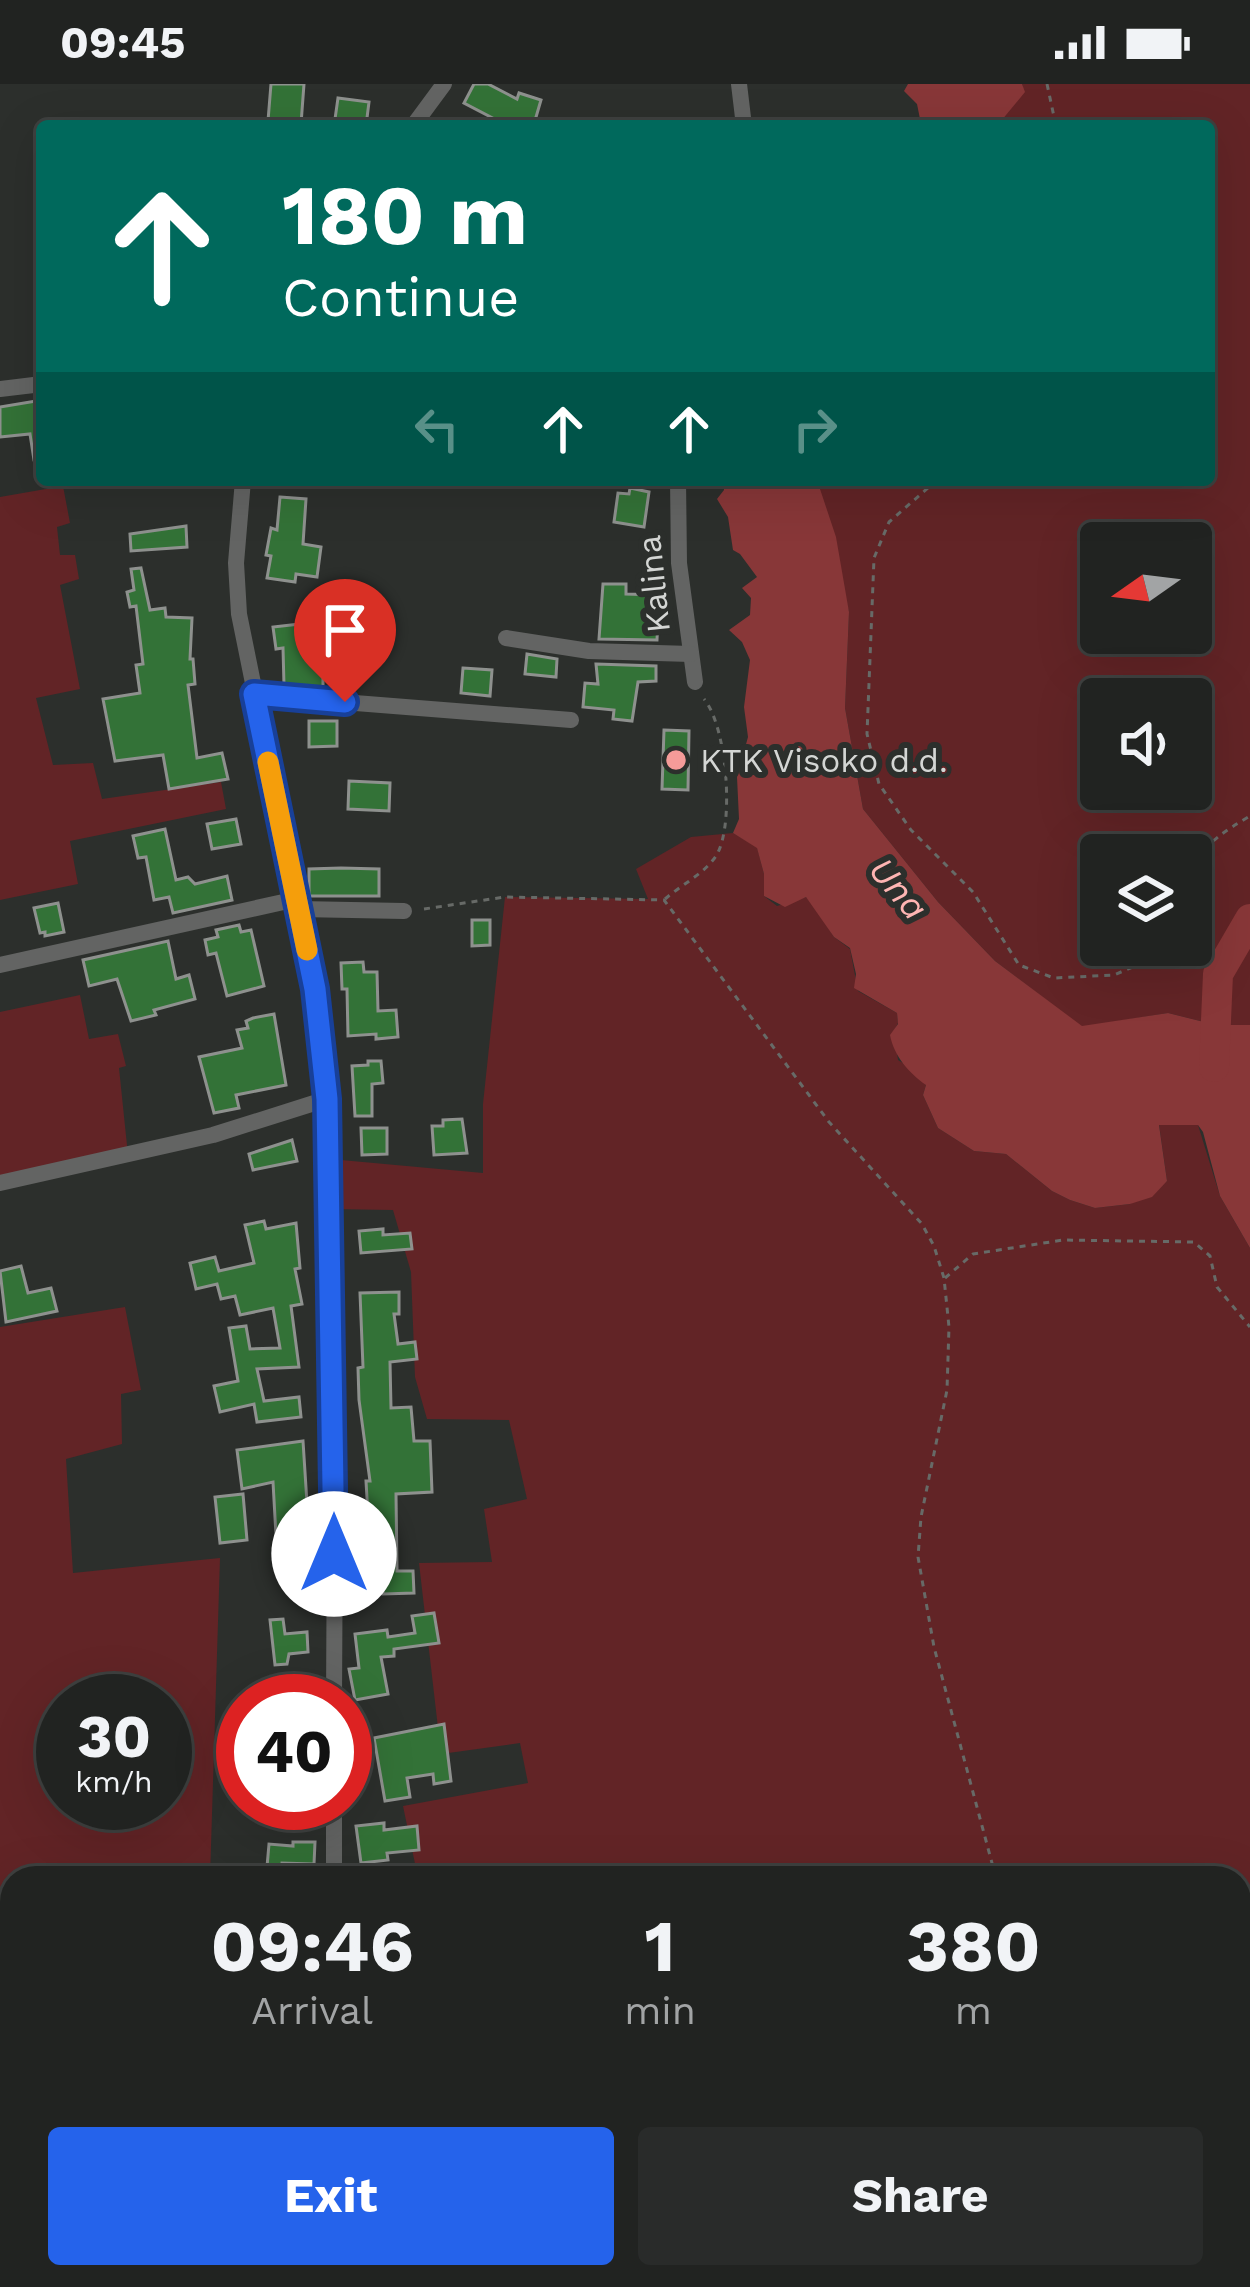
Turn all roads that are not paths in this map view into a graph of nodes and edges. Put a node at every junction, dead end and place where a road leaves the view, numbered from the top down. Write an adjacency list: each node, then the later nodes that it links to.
1 (444, 84): 3 (street)
2 (739, 84): 4 (street)
3 (417, 120)
4 (743, 120)
5 (36, 385): 6 (street)
6 (0, 389)
7 (242, 486): 12 (street)
8 (678, 486): 10 (street, Kalina)
9 (506, 638): 10 (street)
10 (691, 654): 11 (street, Kalina)
11 (695, 682)
12 (254, 694): 13 (street); 14 (street)
13 (571, 720)
14 (298, 904): 15 (street); 16 (street); 17 (street)
15 (404, 910)
16 (0, 965)
17 (327, 1099): 18 (street); 19 (street)
18 (0, 1183)
19 (334, 1674)
20 (334, 1830): 21 (street)
21 (334, 1866)

